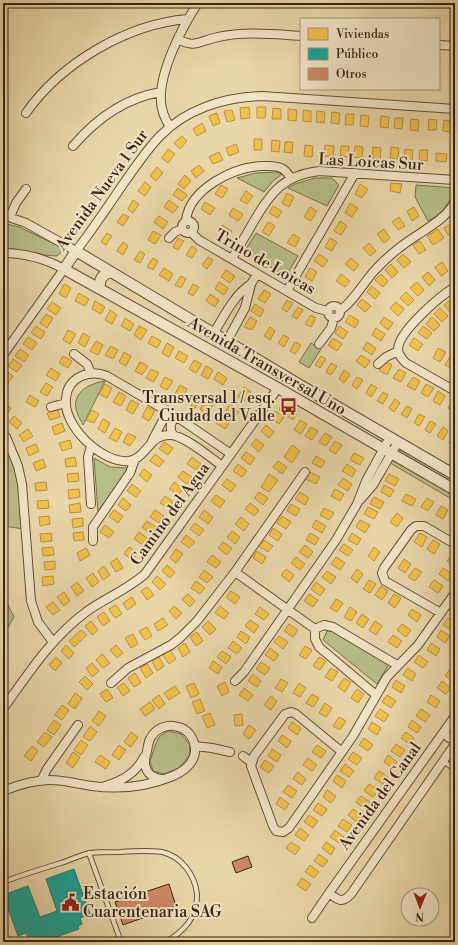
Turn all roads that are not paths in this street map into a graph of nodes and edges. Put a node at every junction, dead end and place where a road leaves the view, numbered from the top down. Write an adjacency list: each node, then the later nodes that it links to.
1 (198, 3): 2 (street)
2 (188, 19): 4 (street); 9 (street)
3 (300, 36): 4 (street)
4 (178, 40): 7 (street)
5 (440, 45): 6 (street)
6 (455, 46)
7 (161, 92): 10 (street); 11 (street)
8 (455, 108): 10 (street, Avenida Nueva 1 Sur)
9 (26, 113)
10 (170, 127): 22 (street, Avenida Nueva 1 Sur)
11 (74, 146)
12 (355, 173): 13 (street, Las Loicas Sur); 14 (street, Las Loicas Sur); 31 (street)
13 (291, 179): 18 (street); 24 (street, Las Loicas Sur)
14 (455, 180)
15 (26, 189): 17 (street)
16 (455, 202): 33 (street)
17 (6, 216): 22 (street)
18 (186, 220): 19 (street); 20 (street)
19 (182, 229): 20 (street); 21 (street)
20 (191, 232): 24 (street, Trino de Loicas)
21 (169, 238)
22 (76, 251): 25 (street, Avenida Nueva 1 Sur); 26 (street, Avenida Transversal Uno)
23 (3, 253): 25 (street)
24 (232, 259): 27 (street, Trino de Loicas)
25 (64, 269): 30 (street, Avenida Transversal Uno); 41 (street, Avenida Nueva 1 Sur)
26 (111, 272): 30 (street); 32 (street, Avenida Transversal Uno)
27 (257, 274): 28 (street); 31 (street, Trino de Loicas)
28 (251, 284): 35 (street); 36 (street)
29 (455, 287): 38 (street)
30 (100, 288): 34 (street, Avenida Transversal Uno)
31 (287, 291): 33 (street, Trino de Loicas)
32 (174, 310): 34 (street); 35 (street, Avenida Transversal Uno)
33 (331, 314): 37 (street)
34 (165, 325): 43 (street, Avenida Transversal Uno)
35 (214, 333): 36 (street, Avenida Transversal Uno)
36 (227, 341): 39 (street, Avenida Transversal Uno)
37 (319, 344)
38 (398, 350): 42 (street); 46 (street)
39 (247, 353): 43 (street); 53 (street, Avenida Transversal Uno)
40 (74, 354): 44 (street)
41 (3, 355)
42 (378, 364)
43 (238, 367): 45 (street, Avenida Transversal Uno)
44 (91, 373): 47 (street); 49 (street)
45 (278, 388): 56 (street, Avenida Transversal Uno); 57 (street, Camino del Agua)
46 (455, 391)
47 (66, 404): 48 (street); 55 (street)
48 (51, 407)
49 (165, 409): 50 (street); 54 (street)
50 (177, 416): 52 (street); 57 (street)
51 (3, 434): 71 (street)
52 (173, 435): 54 (street); 59 (street)
53 (394, 440): 56 (street); 61 (street, Avenida Transversal Uno)
54 (152, 442): 58 (street)
55 (91, 446): 58 (street); 63 (street)
56 (387, 451): 62 (street, Avenida Transversal Uno); 68 (street)
57 (231, 454): 59 (street, Camino del Agua)
58 (135, 459): 64 (street)
59 (222, 466): 71 (street, Camino del Agua)
60 (305, 472): 66 (street)
61 (455, 475)
62 (455, 490)
63 (91, 504)
64 (92, 541)
65 (455, 544): 69 (street)
66 (235, 572): 68 (street); 74 (street)
67 (455, 593): 69 (street)
68 (288, 610): 70 (street); 73 (street)
69 (441, 613): 72 (street)
70 (315, 629): 72 (street); 75 (street)
71 (53, 642): 76 (street, Camino del Agua)
72 (397, 665): 75 (street)
73 (235, 681)
74 (111, 683)
75 (376, 695): 84 (street)
76 (3, 709)
77 (455, 716): 79 (street, Avenida del Canal)
78 (78, 725): 91 (street)
79 (445, 730): 80 (street); 96 (street, Avenida del Canal)
80 (455, 740)
81 (455, 744): 87 (street, Avenida del Canal)
82 (195, 746): 83 (street); 85 (street); 90 (street)
83 (230, 752)
84 (342, 752): 88 (street); 88 (street)
85 (145, 755): 90 (street); 92 (street)
86 (242, 756): 88 (street)
87 (443, 761): 89 (lane); 96 (street, Avenida del Canal)
88 (252, 762)
89 (455, 769)
90 (163, 779): 92 (street)
91 (42, 781): 92 (street); 93 (street)
92 (99, 787)
93 (3, 791)
94 (89, 854): 95 (lane); 98 (lane); 99 (lane)
95 (3, 882)
96 (329, 893): 97 (street, Avenida del Canal)
97 (312, 918)
98 (121, 942)
99 (166, 942)

